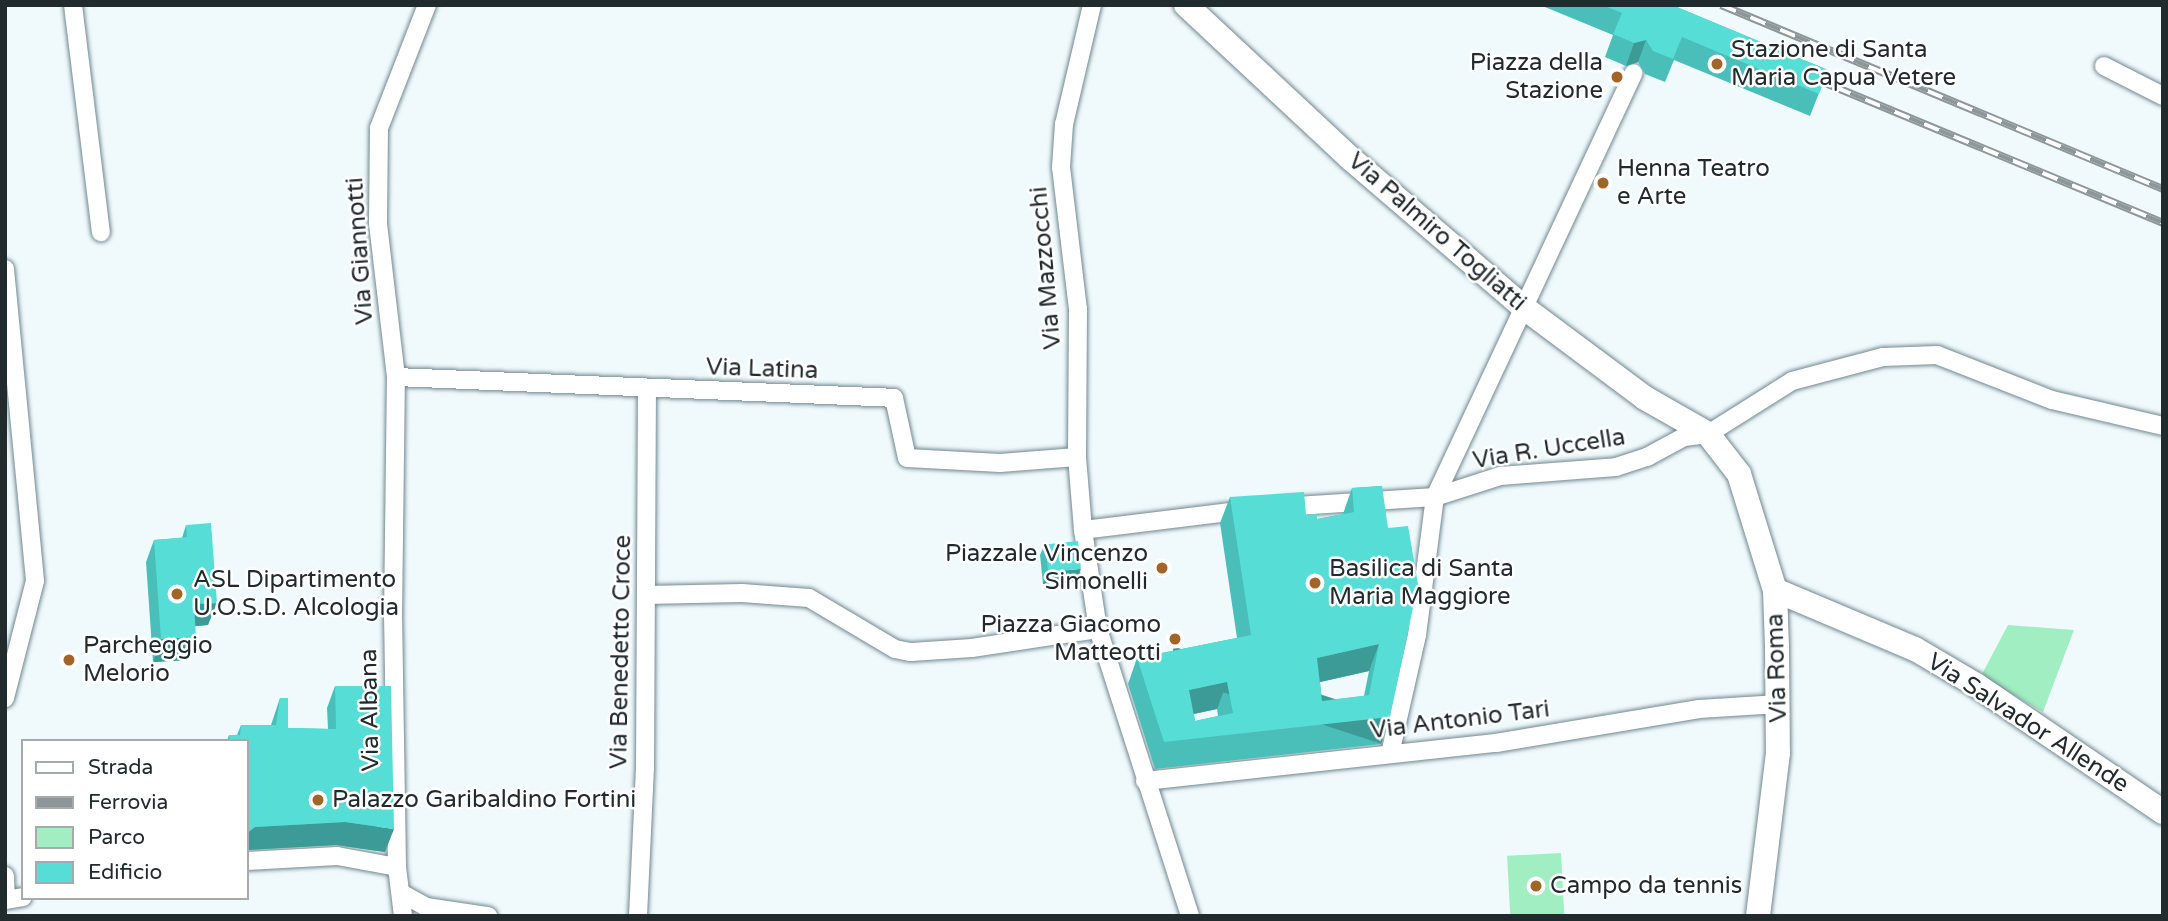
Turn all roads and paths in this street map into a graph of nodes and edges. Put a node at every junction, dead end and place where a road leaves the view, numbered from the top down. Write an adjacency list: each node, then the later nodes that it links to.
1 (73, 5): 8 (street)
2 (427, 5): 11 (street, Via Giannotti)
3 (1091, 5): 15 (street, Via Mazzocchi)
4 (1186, 5): 10 (street, Via Palmiro Togliatti)
5 (2105, 66): 7 (street)
6 (1634, 73): 10 (street)
7 (2163, 96)
8 (101, 232)
9 (5, 269): 21 (street)
10 (1523, 307): 14 (street, Via Palmiro Togliatti); 16 (street)
11 (396, 377): 12 (street, Via Latina); 27 (street, Via Albana)
12 (647, 389): 15 (street, Via Latina); 19 (street, Via Benedetto Croce)
13 (2163, 426): 14 (street, Via R. Uccella)
14 (1708, 434): 16 (street, Via R. Uccella); 18 (street, Via Roma)
15 (1077, 457): 17 (street, Via Mazzocchi)
16 (1435, 497): 17 (street, Via R. Uccella); 23 (street)
17 (1083, 530): 20 (street, Via Mazzocchi)
18 (1774, 590): 22 (street, Via Roma); 25 (street, Via Salvador Allende)
19 (646, 595): 20 (street); 33 (street, Via Benedetto Croce)
20 (1098, 629): 24 (street, Via Mazzocchi)
21 (5, 698)
22 (1779, 704): 23 (street, Via Antonio Tari); 35 (street, Via Roma)
23 (1390, 754): 24 (street, Via Antonio Tari)
24 (1145, 781): 34 (street, Via Mazzocchi)
25 (2163, 812)
26 (248, 861): 27 (street)
27 (397, 867): 29 (street, Via Albana)
28 (5, 876): 30 (street)
29 (403, 894): 31 (street, Via Albana); 32 (street)
30 (6, 900)
31 (403, 916)
32 (488, 916)
33 (638, 916)
34 (1191, 916)
35 (1758, 916)

